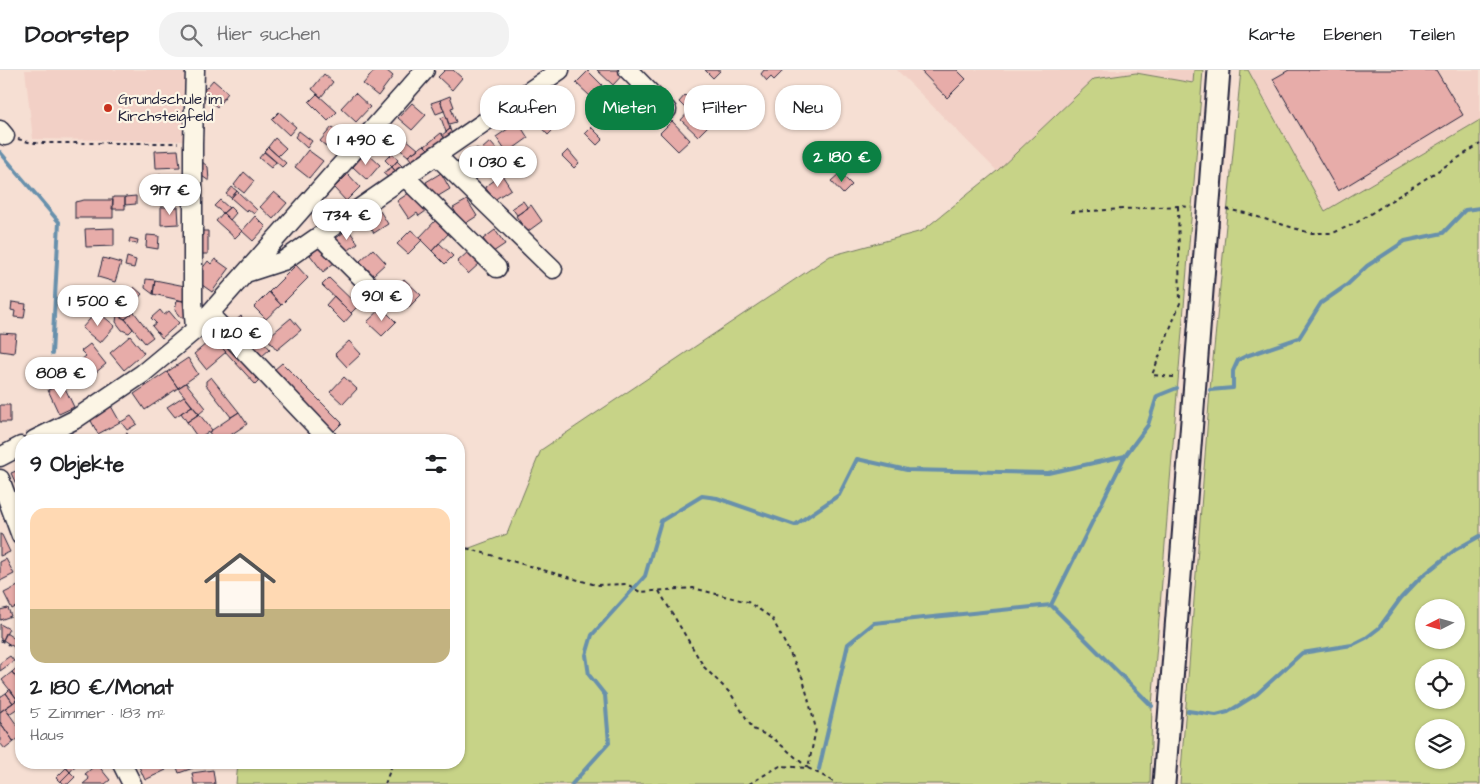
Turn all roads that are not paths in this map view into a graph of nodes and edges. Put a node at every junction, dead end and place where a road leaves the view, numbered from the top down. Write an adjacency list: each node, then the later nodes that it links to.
1 (195, 70): 15 (street)
2 (425, 70): 12 (street)
3 (560, 70): 7 (street)
4 (628, 70): 6 (street)
5 (1219, 70): 25 (main road, bridge)
6 (643, 85)
7 (436, 155): 8 (street); 11 (street)
8 (404, 176): 9 (street); 10 (street)
9 (320, 236): 12 (street); 13 (street)
10 (497, 268)
11 (552, 269)
12 (245, 273): 14 (street)
13 (377, 293)
14 (210, 315): 15 (street); 17 (street)
15 (195, 330): 16 (street)
16 (46, 434)
17 (323, 434)
18 (15, 449): 19 (street)
19 (0, 457)
20 (0, 479): 21 (street)
21 (6, 519): 22 (street)
22 (15, 529)
23 (124, 769): 24 (street)
24 (132, 784)
25 (1164, 784)

